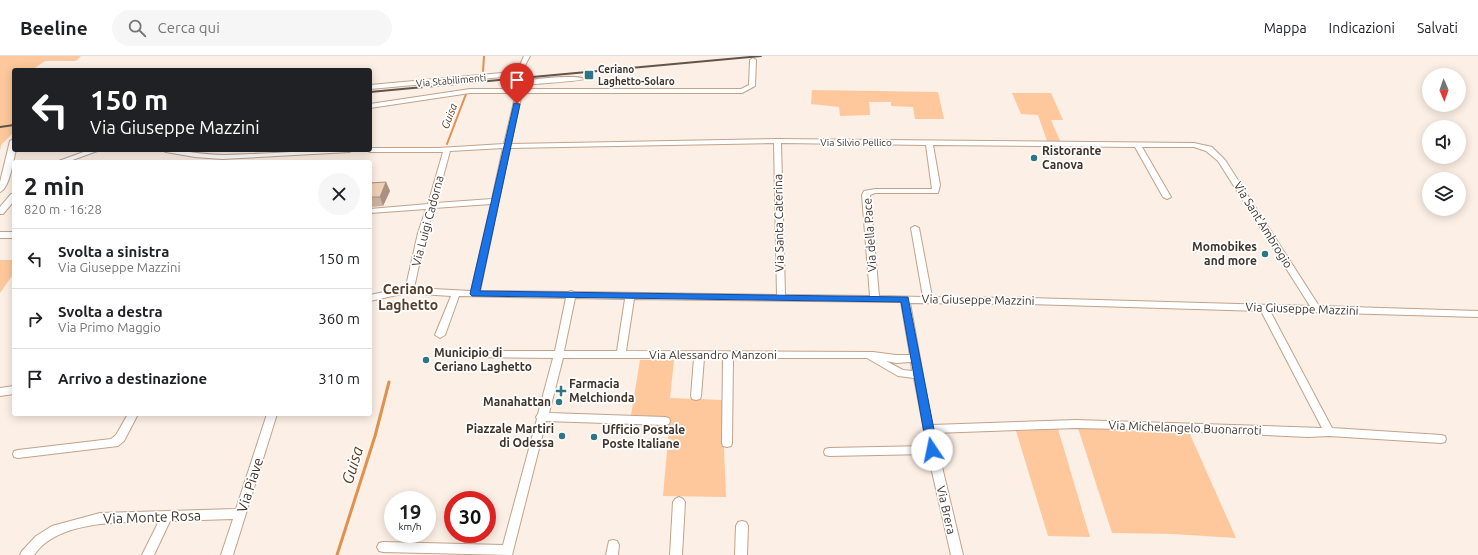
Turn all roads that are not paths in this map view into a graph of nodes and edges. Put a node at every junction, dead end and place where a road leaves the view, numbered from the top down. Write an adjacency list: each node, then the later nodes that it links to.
1 (527, 58): 4 (street, Via Stabilimenti)
2 (753, 60): 5 (street)
3 (581, 79): 5 (street)
4 (372, 87)
5 (520, 90): 6 (street); 10 (street)
6 (372, 106)
7 (928, 143): 8 (street, Via Silvio Pellico); 9 (street, Via Silvio Pellico); 36 (street, Via della Pace)
8 (1138, 144): 11 (street, Via Silvio Pellico); 20 (street)
9 (777, 145): 10 (street); 34 (street, Via Santa Caterina)
10 (508, 146): 12 (street); 22 (street)
11 (1204, 147): 40 (street, Via Sant'Ambrogio)
12 (447, 149): 14 (street); 23 (street, Via Luigi Cadorna)
13 (12, 150): 19 (street)
14 (372, 150)
15 (90, 152): 18 (street)
16 (178, 152): 17 (street)
17 (305, 152)
18 (66, 160)
19 (0, 190)
20 (1167, 197)
21 (12, 198): 25 (street)
22 (495, 201): 23 (street); 31 (street)
23 (432, 206): 24 (street); 29 (street, Via Luigi Cadorna)
24 (372, 211)
25 (0, 213)
26 (915, 228): 38 (street)
27 (0, 235): 28 (street)
28 (12, 235)
29 (406, 290): 30 (street, Via Giuseppe Mazzini); 35 (street, Via Giuseppe Mazzini)
30 (456, 293): 31 (street, Via Giuseppe Mazzini); 42 (street)
31 (475, 294): 32 (street, Via Giuseppe Mazzini)
32 (571, 294): 33 (street, Via Giuseppe Mazzini); 43 (street)
33 (630, 295): 34 (street, Via Giuseppe Mazzini); 45 (street)
34 (781, 297): 36 (street, Via Giuseppe Mazzini)
35 (372, 298)
36 (875, 299): 37 (street, Via Giuseppe Mazzini)
37 (905, 299): 38 (street, Via Giuseppe Mazzini); 49 (street, Via Brera)
38 (928, 299): 39 (street, Via Giuseppe Mazzini)
39 (1264, 308): 40 (street, Via Giuseppe Mazzini); 59 (street)
40 (1316, 309): 41 (street, Via Giuseppe Mazzini)
41 (1478, 314)
42 (440, 334)
43 (559, 353): 44 (street, Via Alessandro Manzoni); 45 (street, Via Alessandro Manzoni); 56 (street)
44 (460, 354)
45 (620, 355): 46 (street, Via Alessandro Manzoni)
46 (699, 355): 47 (street, Via Alessandro Manzoni); 53 (street)
47 (728, 355): 48 (street, Via Alessandro Manzoni); 61 (street)
48 (866, 356): 49 (street, Via Alessandro Manzoni); 50 (street, Via Alessandro Manzoni)
49 (916, 358): 50 (street, Via Brera)
50 (917, 375): 58 (street, Via Brera)
51 (12, 390): 52 (street)
52 (0, 392)
53 (696, 396)
54 (132, 416): 64 (street)
55 (271, 416): 66 (street, Via Piave)
56 (541, 417): 57 (street); 70 (street)
57 (666, 421)
58 (928, 429): 59 (street, Via Michelangelo Buonarroti); 62 (street, Via Brera)
59 (1329, 432): 60 (street, Via Michelangelo Buonarroti)
60 (1441, 439)
61 (727, 443)
62 (932, 450): 63 (street); 76 (street, Via Brera)
63 (829, 452)
64 (18, 454)
65 (680, 502): 74 (street)
66 (240, 514): 67 (street, Via Monte Rosa); 73 (street, Via Piave)
67 (167, 516): 71 (street, Via Monte Rosa); 72 (street)
68 (742, 526): 75 (street)
69 (382, 547): 70 (street)
70 (506, 553)
71 (26, 555)
72 (148, 555)
73 (227, 555)
74 (676, 555)
75 (741, 555)
76 (957, 555)

